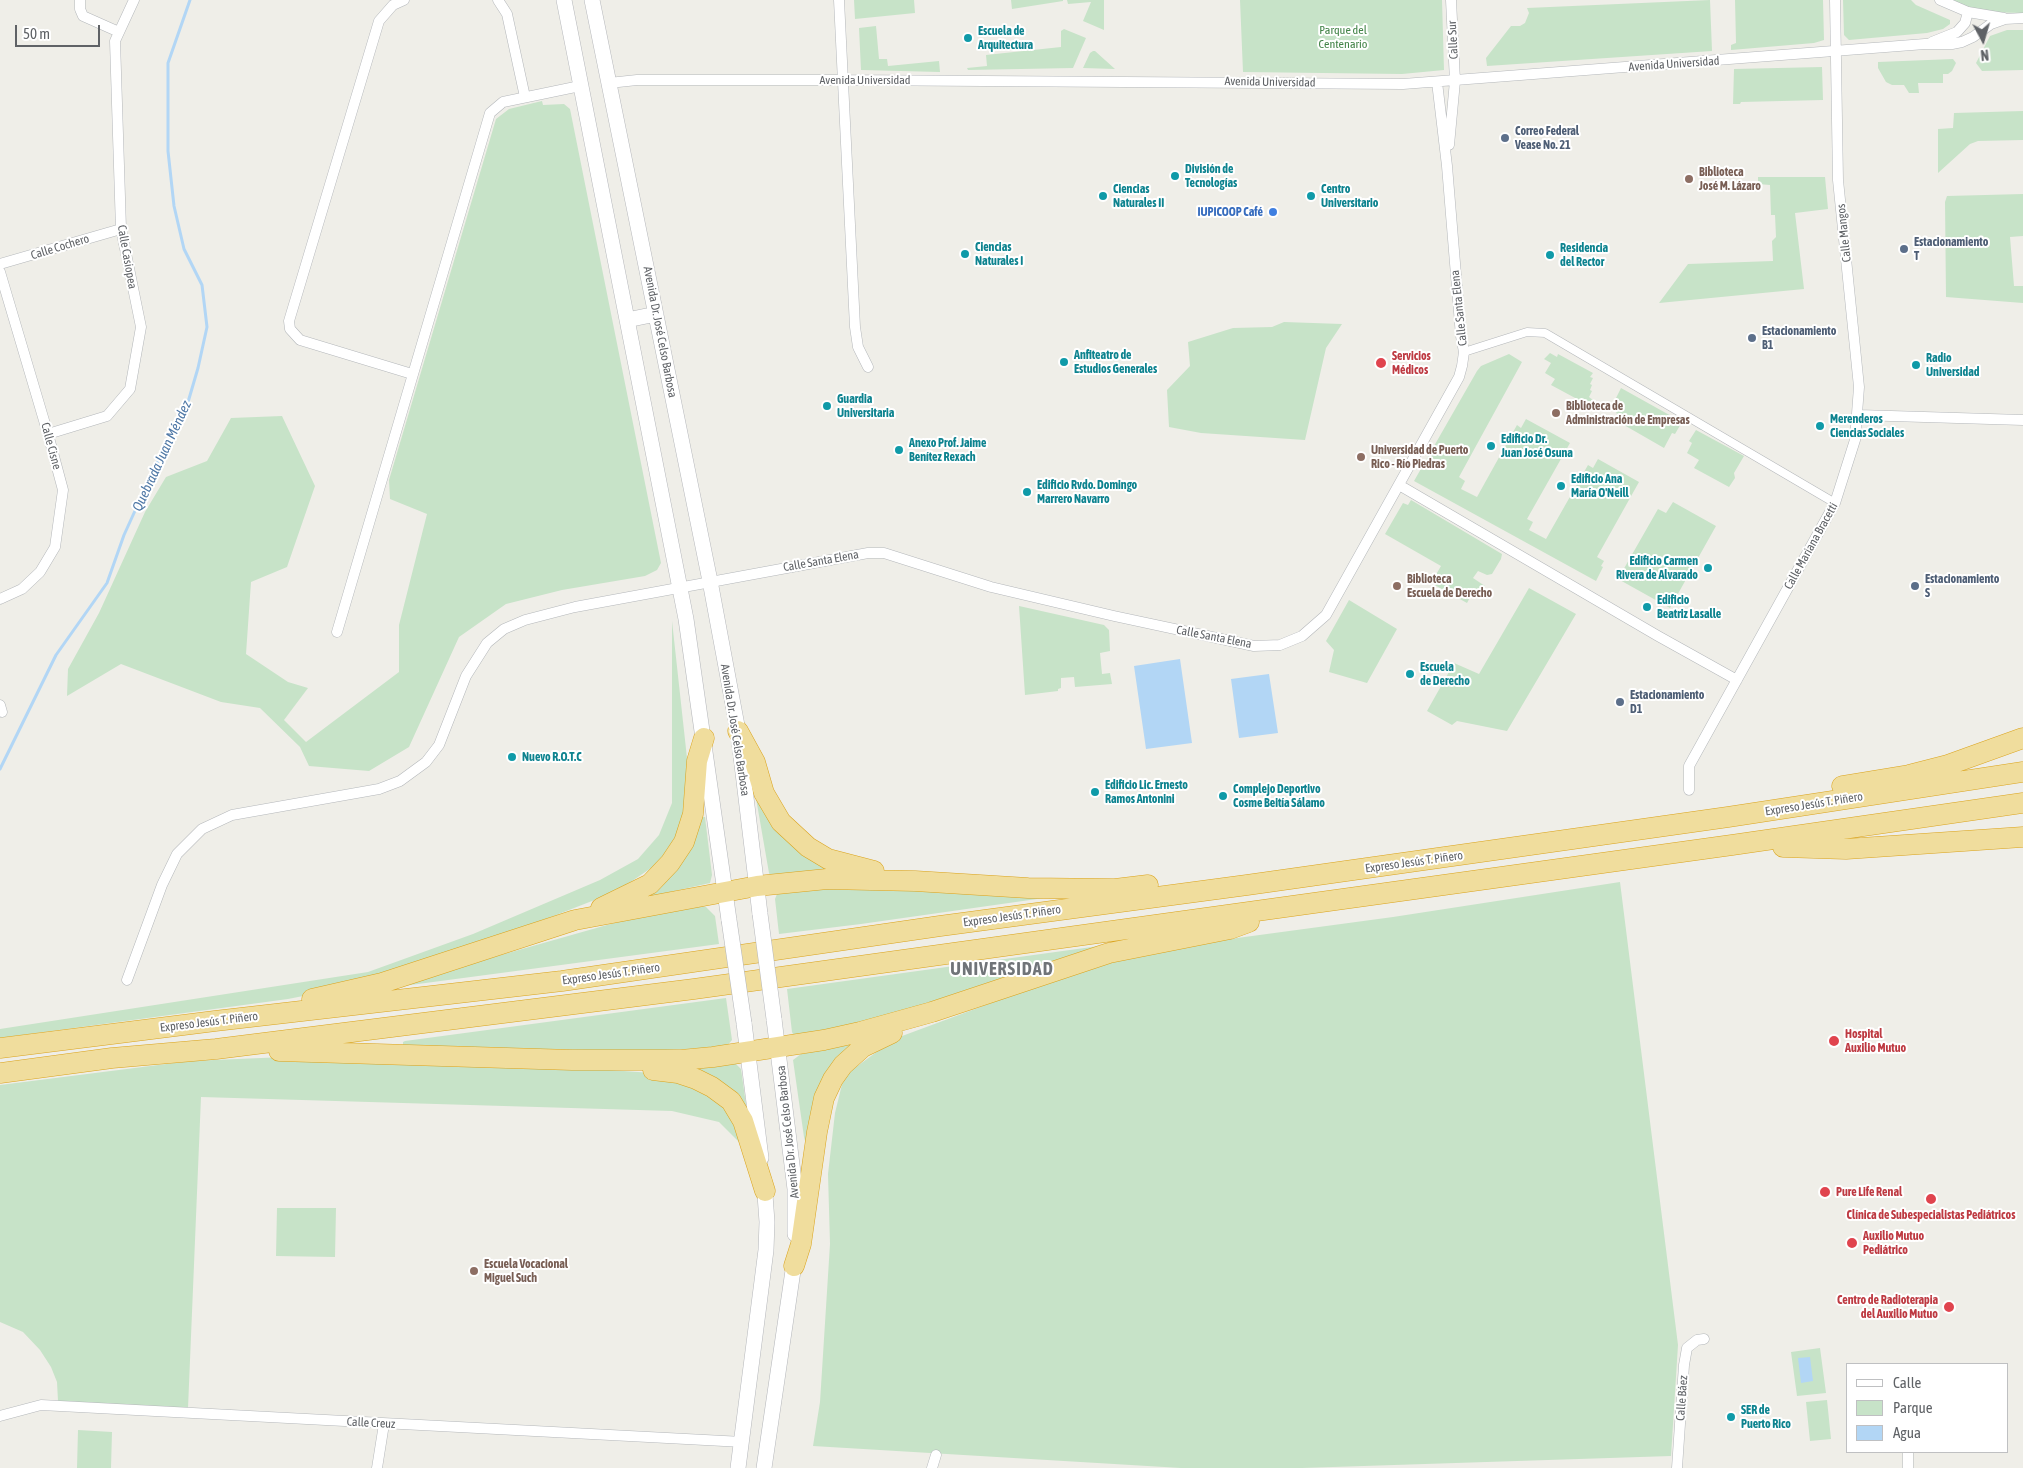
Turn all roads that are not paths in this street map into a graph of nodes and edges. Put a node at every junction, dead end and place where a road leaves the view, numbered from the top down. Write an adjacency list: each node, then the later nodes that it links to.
1 (80, 0): 14 (street)
2 (134, 0): 14 (street, Calle Casiopea)
3 (404, 0): 31 (street)
4 (498, 0): 22 (street)
5 (564, 0): 21 (main road)
6 (592, 0): 20 (main road, Avenida Dr. José Celso Barbosa)
7 (840, 0): 17 (street)
8 (1451, 0): 18 (street, Calle Sur)
9 (1834, 0): 16 (street, Calle Mangos)
10 (1940, 0): 11 (street)
11 (1968, 12): 13 (street); 15 (street, Avenida Universidad)
12 (2023, 18): 13 (street, Avenida Universidad)
13 (2005, 19): 15 (street, Avenida Universidad)
14 (119, 32): 24 (street, Calle Casiopea)
15 (1929, 43): 16 (street, Avenida Universidad)
16 (1835, 52): 18 (street, Avenida Universidad); 32 (street, Calle Mangos)
17 (844, 80): 19 (street, Avenida Universidad); 20 (street, Avenida Universidad); 30 (street)
18 (1455, 81): 19 (street, Avenida Universidad); 23 (street, Calle Santa Elena)
19 (1437, 82): 23 (street, Calle Santa Elena)
20 (609, 83): 27 (main road, Avenida Dr. José Celso Barbosa)
21 (580, 86): 22 (street); 28 (main road)
22 (525, 96): 31 (street)
23 (1447, 166): 29 (street, Calle Santa Elena)
24 (121, 229): 25 (street, Calle Cochero); 34 (street, Calle Casiopea)
25 (0, 264)
26 (0, 272): 34 (street, Calle Cisne)
27 (656, 314): 28 (main road); 37 (main road, Avenida Dr. José Celso Barbosa)
28 (627, 320): 38 (main road)
29 (1464, 352): 35 (street, Calle Santa Elena); 36 (street)
30 (868, 367)
31 (412, 374): 40 (street)
32 (1858, 415): 33 (street); 36 (street, Calle Mariana Bracetti)
33 (2023, 420)
34 (48, 434): 39 (street, Calle Cisne)
35 (1399, 485): 37 (street, Calle Santa Elena); 41 (street)
36 (1835, 503): 41 (street, Calle Mariana Bracetti)
37 (710, 581): 38 (street, Calle Santa Elena); 42 (main road, Avenida Dr. José Celso Barbosa)
38 (680, 587): 43 (main road); 57 (street, Calle Santa Elena)
39 (0, 599)
40 (337, 632)
41 (1737, 680): 46 (street, Calle Mariana Bracetti)
42 (738, 732): 51 (highway); 52 (main road, Avenida Dr. José Celso Barbosa)
43 (704, 738): 54 (main road); 56 (highway)
44 (2023, 738): 48 (highway)
45 (2023, 772): 48 (highway, Expreso Jesús T. Piñero)
46 (1688, 790)
47 (2023, 803): 50 (highway, Expreso Jesús T. Piñero)
48 (1728, 817): 53 (highway, Expreso Jesús T. Piñero)
49 (2023, 837): 50 (highway)
50 (1732, 846): 55 (highway, Expreso Jesús T. Piñero)
51 (915, 880): 52 (highway); 53 (highway)
52 (757, 886): 54 (highway); 62 (main road, Avenida Dr. José Celso Barbosa, bridge)
53 (1247, 886): 59 (highway, Expreso Jesús T. Piñero)
54 (724, 891): 56 (highway); 63 (main road, bridge)
55 (1293, 906): 58 (highway); 61 (highway, Expreso Jesús T. Piñero)
56 (575, 920): 59 (highway)
57 (127, 980)
58 (932, 1012): 62 (highway); 67 (highway)
59 (215, 1021): 60 (highway, Expreso Jesús T. Piñero)
60 (0, 1048)
61 (216, 1048): 64 (highway); 65 (highway, Expreso Jesús T. Piñero)
62 (779, 1048): 63 (highway); 67 (main road, Avenida Dr. José Celso Barbosa)
63 (748, 1052): 64 (highway); 66 (main road)
64 (572, 1060): 66 (highway)
65 (0, 1073)
66 (765, 1191): 71 (main road)
67 (794, 1266): 76 (main road, Avenida Dr. José Celso Barbosa)
68 (1704, 1339): 78 (street, Calle Báez)
69 (0, 1416): 70 (street, Calle Creuz)
70 (384, 1424): 71 (street, Calle Creuz); 74 (street)
71 (743, 1442): 75 (main road)
72 (1908, 1453): 79 (street)
73 (936, 1455): 77 (street)
74 (377, 1468)
75 (738, 1468)
76 (764, 1468)
77 (932, 1468)
78 (1677, 1468)
79 (1908, 1468)

